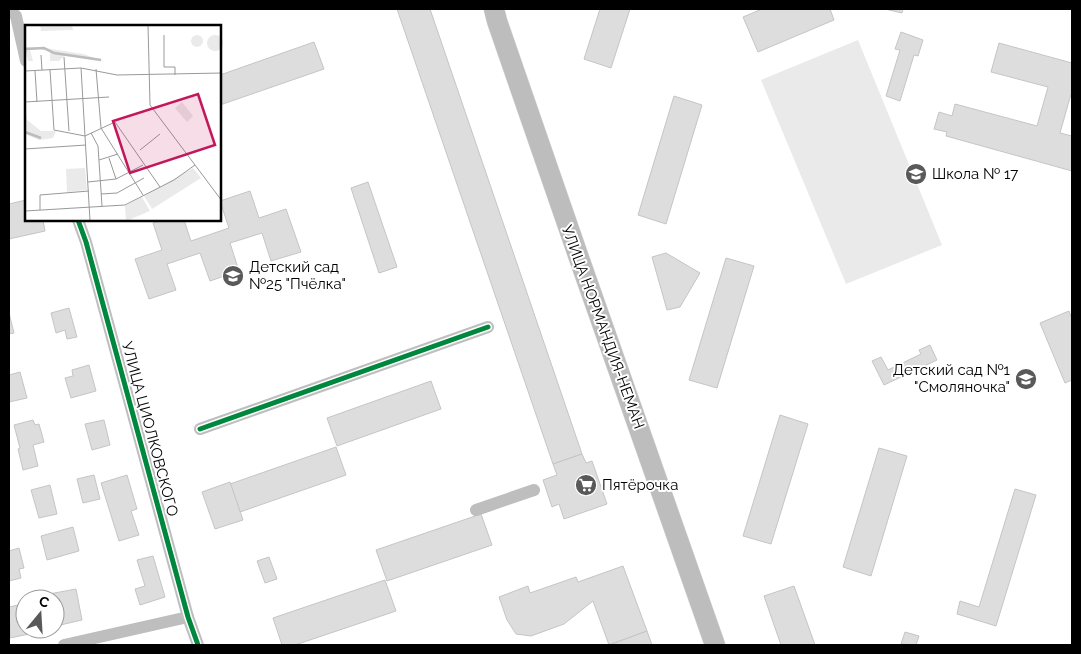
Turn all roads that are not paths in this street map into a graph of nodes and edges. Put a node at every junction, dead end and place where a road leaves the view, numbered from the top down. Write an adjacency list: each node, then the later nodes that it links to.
1 (494, 9): 12 (main road, УЛИЦА НОРМАНДИЯ-НЕМАН)
2 (12, 13): 3 (street)
3 (25, 58)
4 (78, 221): 9 (street, УЛИЦА ЦИОЛКОВСКОГО)
5 (488, 326): 6 (street)
6 (200, 429)
7 (534, 490): 8 (street)
8 (476, 510)
9 (188, 617): 10 (street); 11 (street, УЛИЦА ЦИОЛКОВСКОГО)
10 (64, 645)
11 (198, 645)
12 (715, 645)

